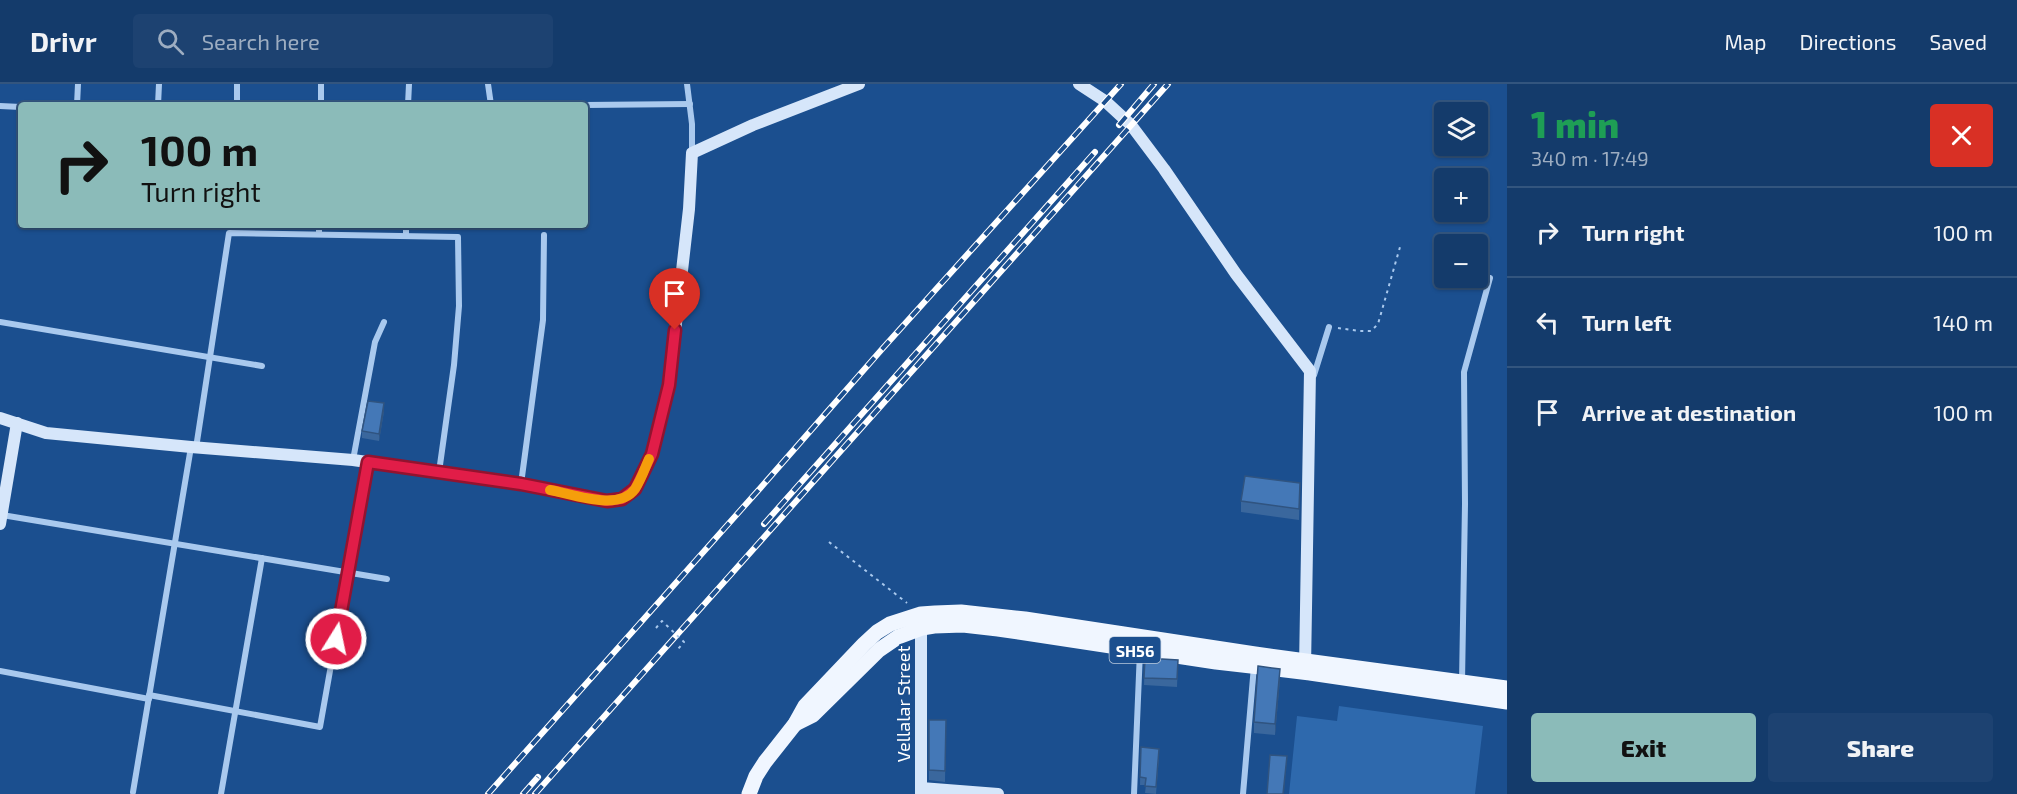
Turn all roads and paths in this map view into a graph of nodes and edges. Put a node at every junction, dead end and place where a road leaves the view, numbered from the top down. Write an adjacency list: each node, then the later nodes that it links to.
1 (78, 84): 11 (street)
2 (159, 84): 12 (street)
3 (237, 84): 13 (street)
4 (321, 84): 14 (street)
5 (409, 84): 15 (street)
6 (488, 84): 16 (street)
7 (687, 84): 17 (street)
8 (858, 84): 10 (main road)
9 (1079, 84): 35 (main road)
10 (838, 87): 21 (main road)
11 (77, 102)
12 (158, 102)
13 (237, 102)
14 (321, 102)
15 (408, 102)
16 (491, 102)
17 (690, 104): 18 (street); 21 (street)
18 (588, 105)
19 (0, 106): 20 (street)
20 (18, 107)
21 (692, 153): 42 (main road)
22 (319, 228): 25 (street)
23 (406, 228): 27 (street)
24 (229, 229): 25 (street); 33 (street)
25 (319, 234): 27 (street)
26 (544, 235): 42 (street)
27 (406, 236): 41 (street)
28 (1400, 248): 32 (path)
29 (1490, 278): 56 (street)
30 (0, 322): 33 (street)
31 (384, 322): 39 (street)
32 (1329, 327): 35 (street)
33 (210, 357): 34 (street); 38 (street)
34 (261, 366)
35 (1310, 387): 54 (main road)
36 (0, 418): 37 (main road)
37 (17, 423): 38 (main road); 43 (main road)
38 (193, 448): 39 (main road); 45 (street)
39 (353, 460): 40 (main road)
40 (368, 462): 41 (main road); 47 (street)
41 (439, 472): 42 (main road)
42 (521, 484)
43 (1, 515): 45 (street)
44 (829, 542): 49 (path)
45 (175, 544): 46 (street); 58 (street)
46 (262, 558): 47 (street); 60 (street)
47 (348, 573): 48 (street); 60 (street)
48 (387, 579)
49 (922, 621): 51 (main road, SH56); 61 (main road, Vellalar Street); 64 (main road, SH56)
50 (656, 628): 52 (path, bridge)
51 (1141, 644): 53 (main road, SH56); 66 (street)
52 (678, 649)
53 (1254, 660): 54 (main road, SH56); 67 (street)
54 (1305, 666): 56 (main road, SH56); 59 (main road, SH56)
55 (0, 671): 58 (street)
56 (1462, 682): 57 (main road, SH56)
57 (1507, 688)
58 (149, 697): 60 (street); 62 (street)
59 (1507, 702)
60 (236, 711): 63 (street)
61 (921, 791): 65 (main road)
62 (133, 792)
63 (220, 794)
64 (749, 794)
65 (998, 794)
66 (1134, 794)
67 (1243, 794)

